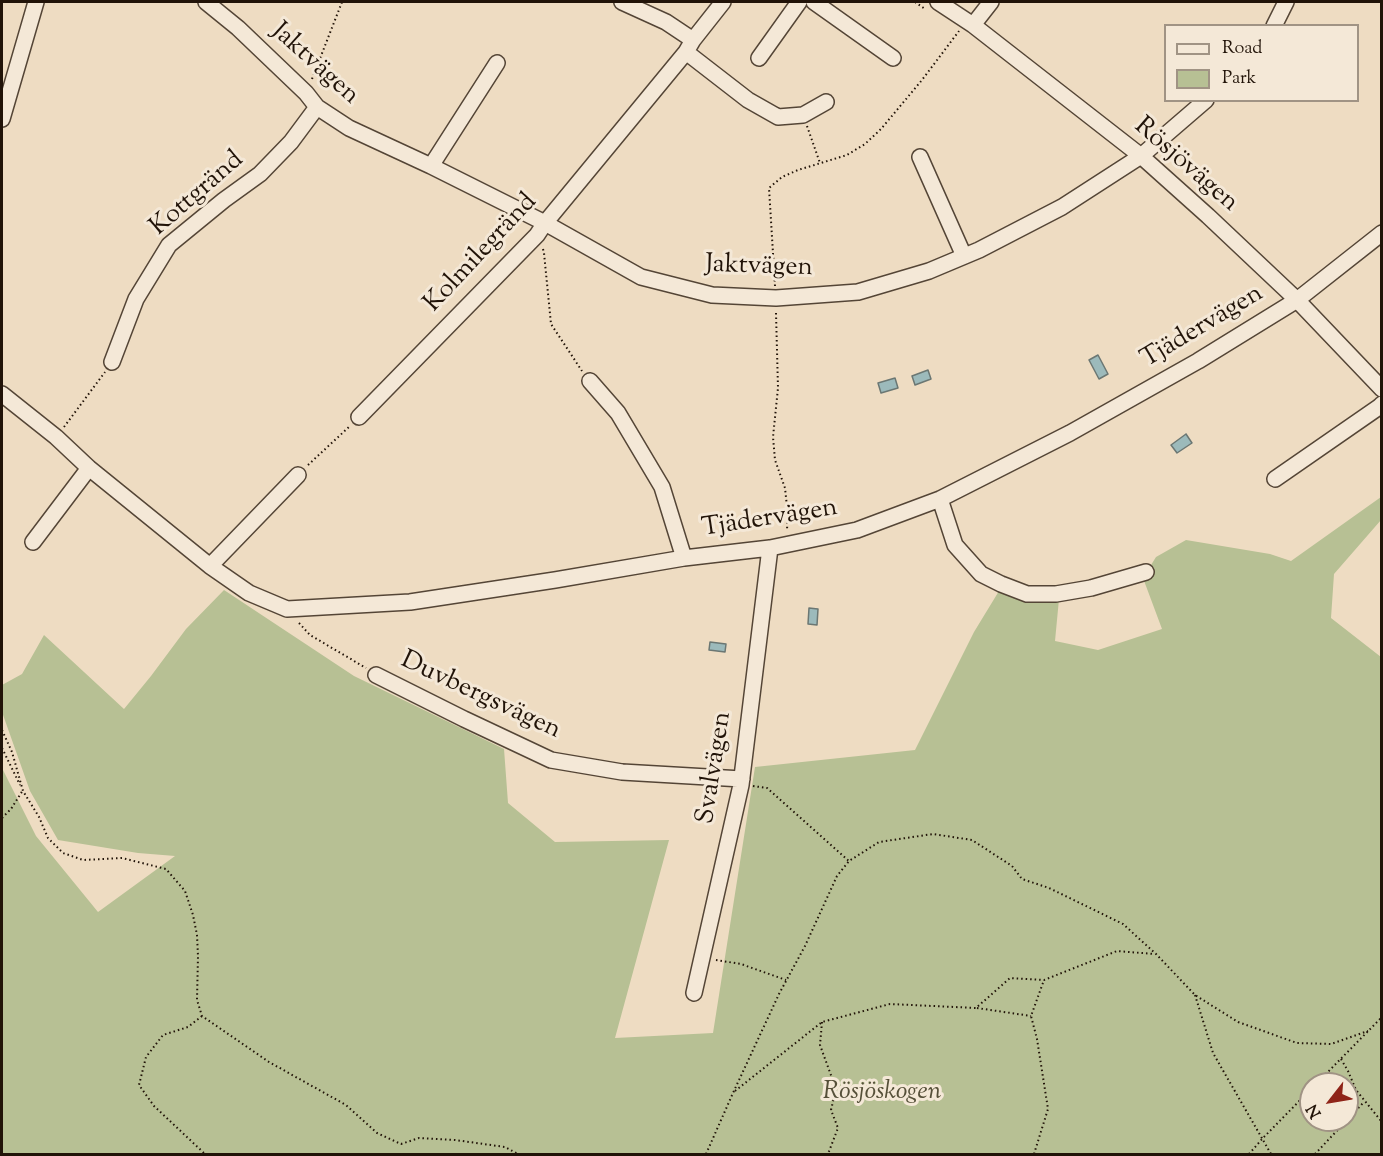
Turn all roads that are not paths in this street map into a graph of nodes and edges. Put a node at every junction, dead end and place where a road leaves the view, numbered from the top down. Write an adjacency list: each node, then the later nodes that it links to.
1 (36, 2): 19 (street)
2 (206, 2): 18 (street, Jaktvägen)
3 (622, 2): 12 (street)
4 (723, 2): 12 (street, Kolmilegränd)
5 (800, 2): 13 (street)
6 (814, 2): 14 (street)
7 (991, 2): 11 (street)
8 (1286, 2): 10 (street)
9 (935, 8): 11 (street, Rösjövägen)
10 (1275, 24)
11 (966, 28): 20 (street, Rösjövägen)
12 (689, 46): 16 (street); 23 (street, Kolmilegränd)
13 (759, 58)
14 (893, 58)
15 (496, 63): 22 (street)
16 (826, 102)
17 (1204, 102): 20 (street, Jaktvägen)
18 (317, 107): 22 (street, Jaktvägen); 27 (street, Kottgränd)
19 (2, 119)
20 (1141, 156): 25 (street, Jaktvägen); 26 (street, Rösjövägen)
21 (920, 157): 25 (street)
22 (431, 166): 23 (street, Jaktvägen)
23 (541, 229): 25 (street, Jaktvägen); 32 (street, Kolmilegränd)
24 (1382, 233): 26 (street, Tjädervägen)
25 (964, 256)
26 (1297, 300): 29 (street, Rösjövägen); 36 (street, Tjädervägen)
27 (112, 362)
28 (590, 381): 39 (street)
29 (1381, 387)
30 (2, 394): 33 (street, Tjädervägen)
31 (1382, 404): 35 (street)
32 (359, 417)
33 (89, 468): 37 (street); 40 (street, Tjädervägen)
34 (298, 475): 40 (street)
35 (1275, 479)
36 (940, 499): 38 (street, Tjädervägen); 41 (street)
37 (33, 542)
38 (770, 548): 39 (street, Tjädervägen); 43 (street, Svalvägen)
39 (684, 558): 40 (street, Tjädervägen)
40 (210, 566)
41 (1146, 572)
42 (376, 675): 43 (street, Duvbergsvägen)
43 (742, 782): 44 (street, Svalvägen)
44 (694, 993)

